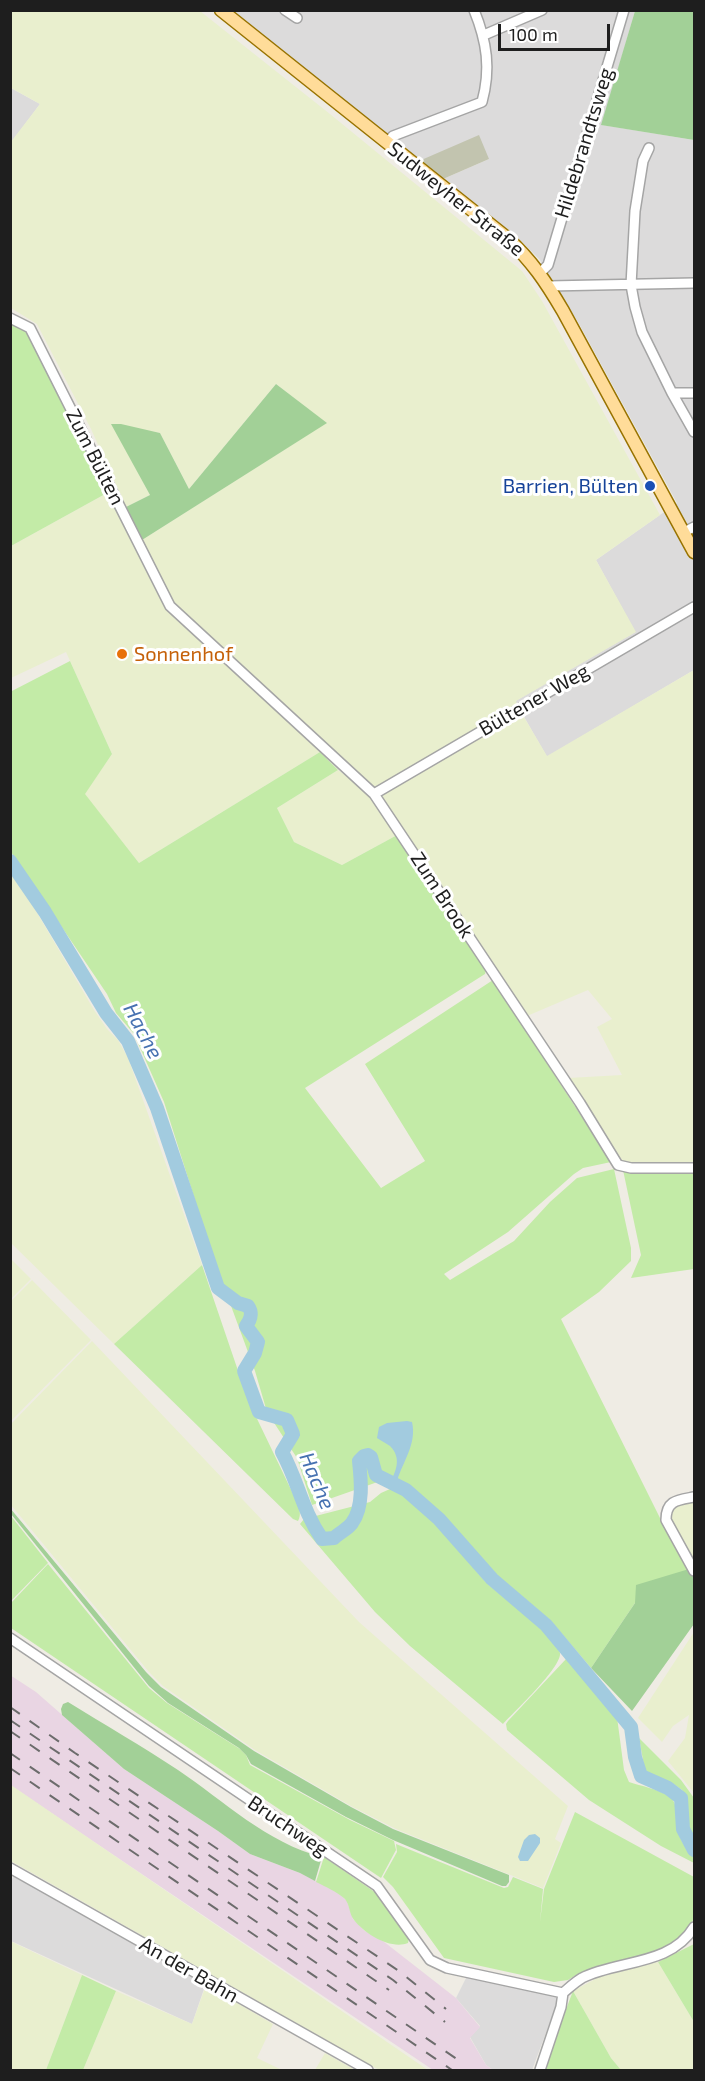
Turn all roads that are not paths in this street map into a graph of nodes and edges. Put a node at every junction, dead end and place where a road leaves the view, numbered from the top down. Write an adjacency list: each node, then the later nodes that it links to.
1 (221, 10): 8 (main road, Sudweyher Straße)
2 (285, 10): 6 (street)
3 (474, 10): 7 (street)
4 (542, 10): 7 (street)
5 (624, 10): 10 (street, Hildebrandtsweg)
6 (297, 18)
7 (484, 35): 8 (street)
8 (387, 143): 10 (main road, Sudweyher Straße)
9 (649, 148): 12 (street)
10 (540, 273): 13 (main road, Sudweyher Straße)
11 (694, 283): 12 (street)
12 (631, 285): 13 (street); 15 (street)
13 (549, 286): 18 (main road, Sudweyher Straße)
14 (10, 318): 20 (street, Zum Bülten)
15 (672, 393): 16 (street); 17 (street)
16 (694, 393)
17 (694, 432)
18 (689, 529): 19 (main road, Sudweyher Straße)
19 (694, 552)
20 (170, 606): 22 (street, Zum Brook)
21 (694, 607): 22 (street, Bültener Weg)
22 (374, 794): 23 (street, Zum Brook)
23 (694, 1168)
24 (694, 1497): 25 (street)
25 (694, 1571)
26 (10, 1638): 29 (street, Bruchweg)
27 (10, 1868): 30 (street, An der Bahn)
28 (694, 1927): 29 (street)
29 (563, 1993): 31 (street)
30 (368, 2070)
31 (540, 2070)

